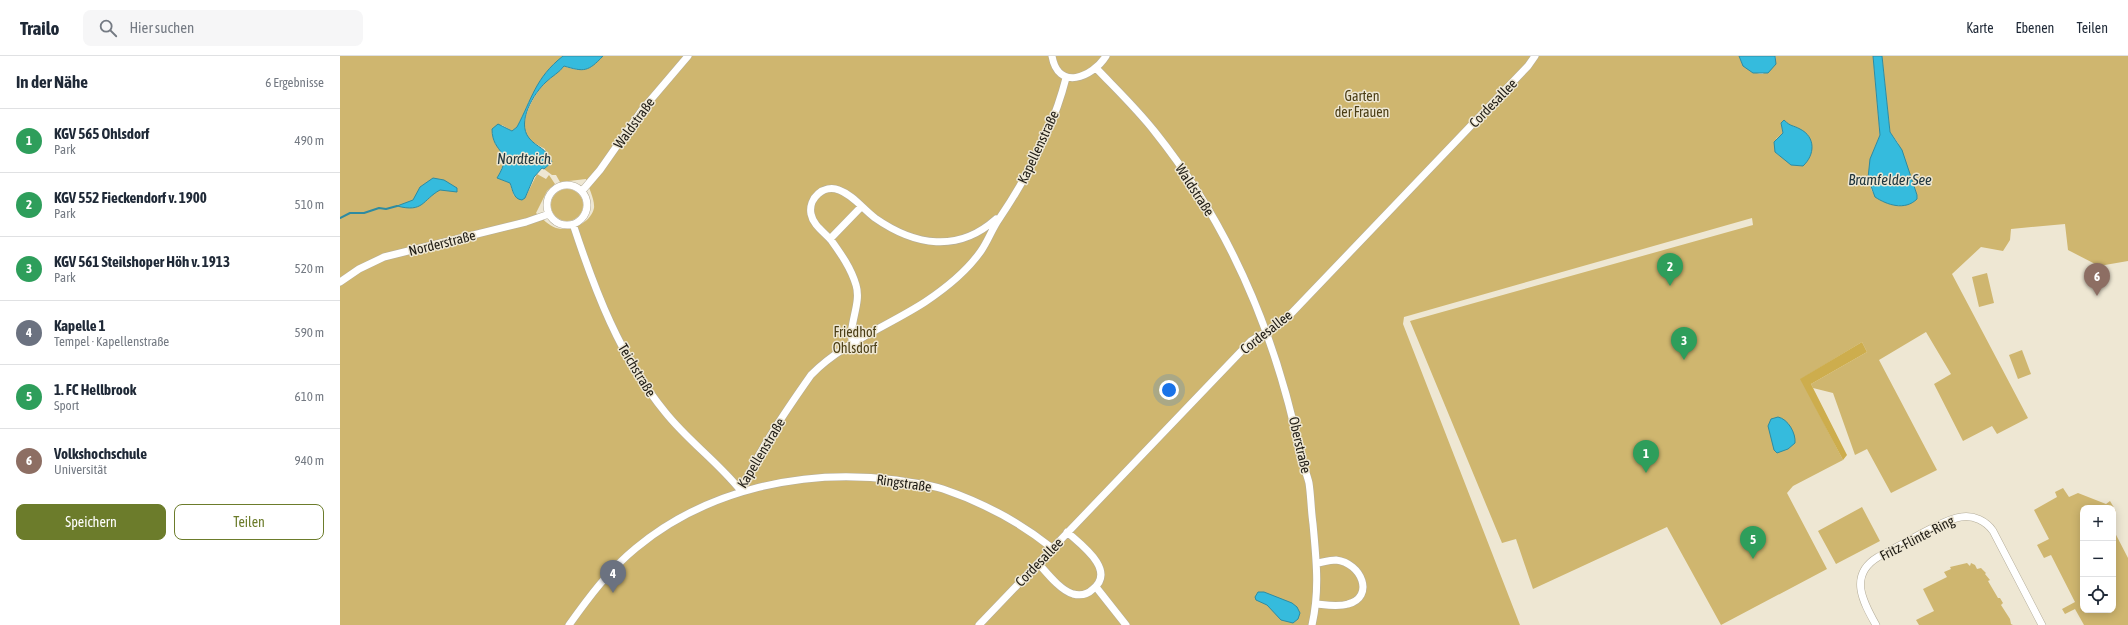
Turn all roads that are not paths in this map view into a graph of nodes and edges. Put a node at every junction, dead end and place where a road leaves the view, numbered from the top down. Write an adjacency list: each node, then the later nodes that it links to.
1 (688, 56): 7 (street, Waldstraße)
2 (1052, 56): 6 (street)
3 (1106, 56): 5 (street)
4 (1535, 56): 14 (street, Cordesallee)
5 (1096, 68): 6 (street); 14 (street, Waldstraße)
6 (1066, 78): 10 (street, Kapellenstraße)
7 (582, 191): 9 (street); 11 (street)
8 (861, 207): 10 (street, Kapellenstraße); 12 (street); 12 (street, Kapellenstraße)
9 (548, 214): 11 (street); 13 (street, Norderstraße)
10 (1002, 214): 15 (street, Kapellenstraße)
11 (573, 224): 16 (street, Teichstraße)
12 (830, 239): 15 (street, Kapellenstraße)
13 (340, 282)
14 (1267, 330): 17 (street, Cordesallee); 20 (street, Oberstraße)
15 (853, 344): 16 (street, Kapellenstraße)
16 (741, 491): 18 (street, Ringstraße); 23 (street, Kapellenstraße)
17 (1067, 532): 18 (street, Cordesallee); 21 (street)
18 (1052, 548): 19 (street, Cordesallee)
19 (1038, 563): 21 (street); 24 (street, Cordesallee)
20 (1318, 563): 22 (street, Oberstraße); 22 (street)
21 (1096, 587): 25 (street)
22 (1317, 604): 26 (street, Oberstraße)
23 (568, 625)
24 (979, 625)
25 (1126, 625)
26 (1312, 625)
27 (1876, 625): 28 (street, Fritz-Flinte-Ring)
28 (2042, 625)

